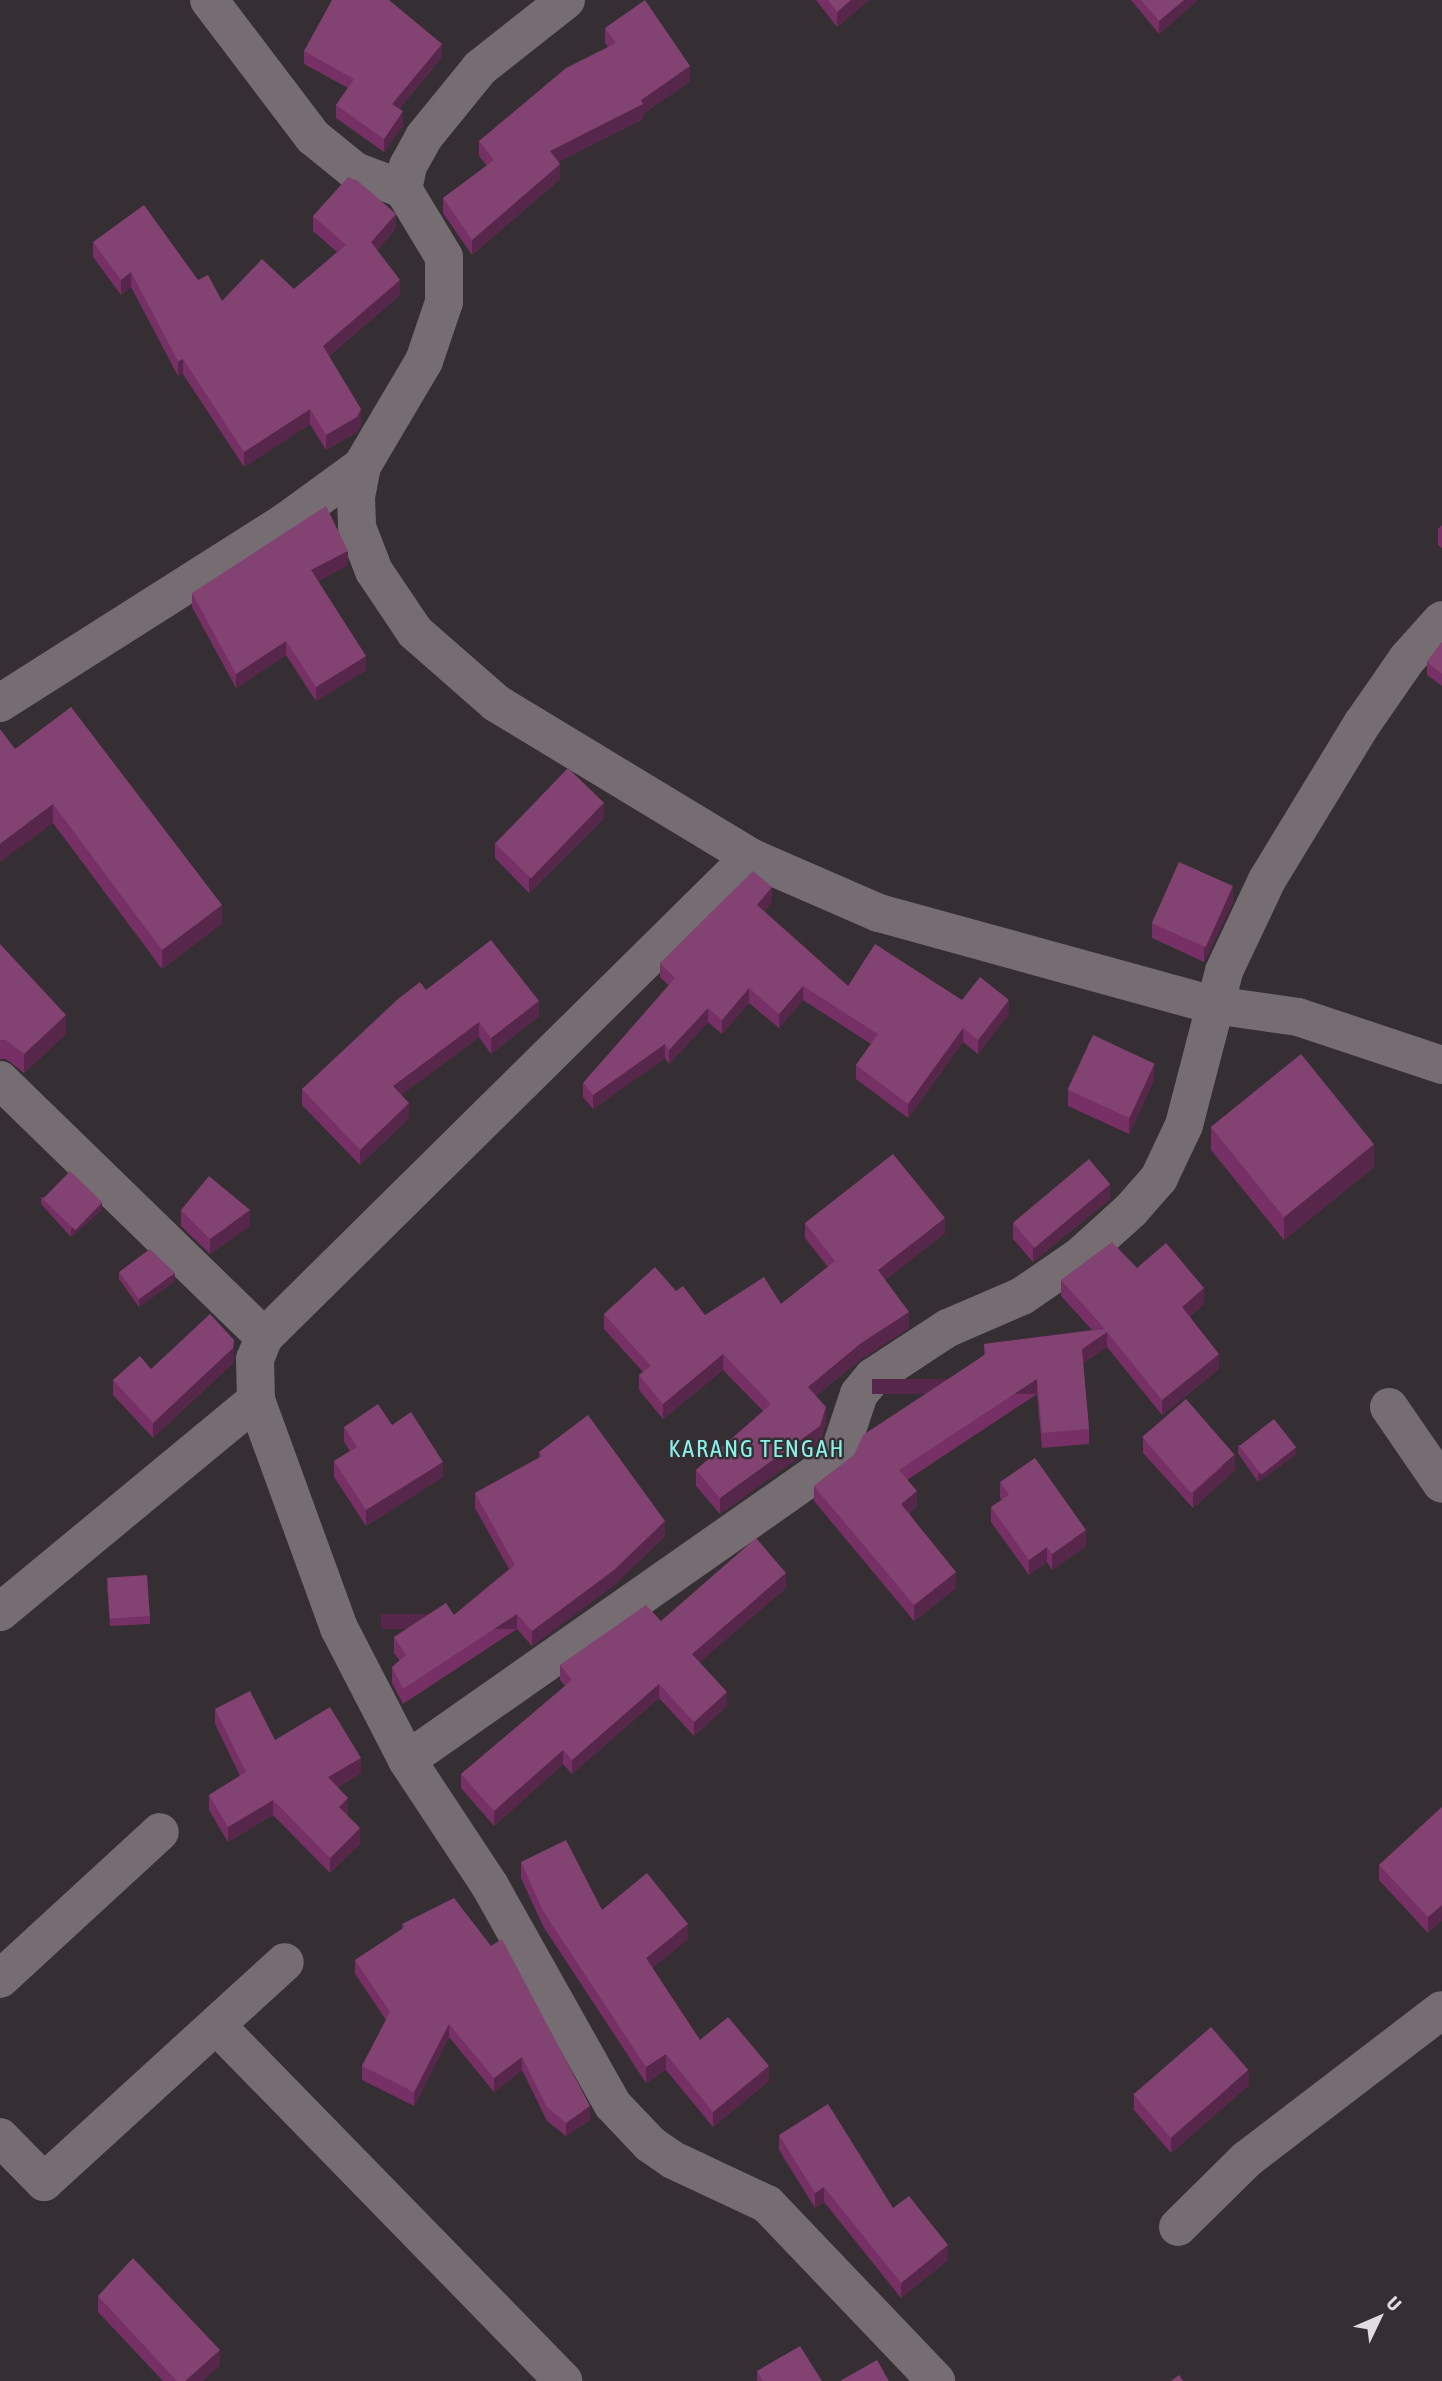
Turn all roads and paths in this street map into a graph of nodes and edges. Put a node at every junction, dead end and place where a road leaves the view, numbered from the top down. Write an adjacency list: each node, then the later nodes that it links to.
1 (209, 0): 3 (street)
2 (566, 0): 3 (street)
3 (403, 189): 4 (street)
4 (362, 466): 6 (street); 7 (street)
5 (1442, 620): 8 (street)
6 (0, 703)
7 (750, 857): 8 (street); 11 (street)
8 (1213, 1005): 9 (street); 16 (street)
9 (1442, 1065)
10 (0, 1080): 11 (street)
11 (264, 1337): 12 (street)
12 (256, 1400): 15 (street); 16 (street)
13 (1389, 1407): 14 (street)
14 (1442, 1484)
15 (0, 1612)
16 (407, 1760): 25 (street)
17 (160, 1832): 19 (street)
18 (285, 1962): 21 (street)
19 (0, 1979)
20 (1442, 2010): 23 (street)
21 (217, 2026): 22 (street); 24 (street)
22 (0, 2137)
23 (1178, 2227)
24 (564, 2381)
25 (936, 2381)

